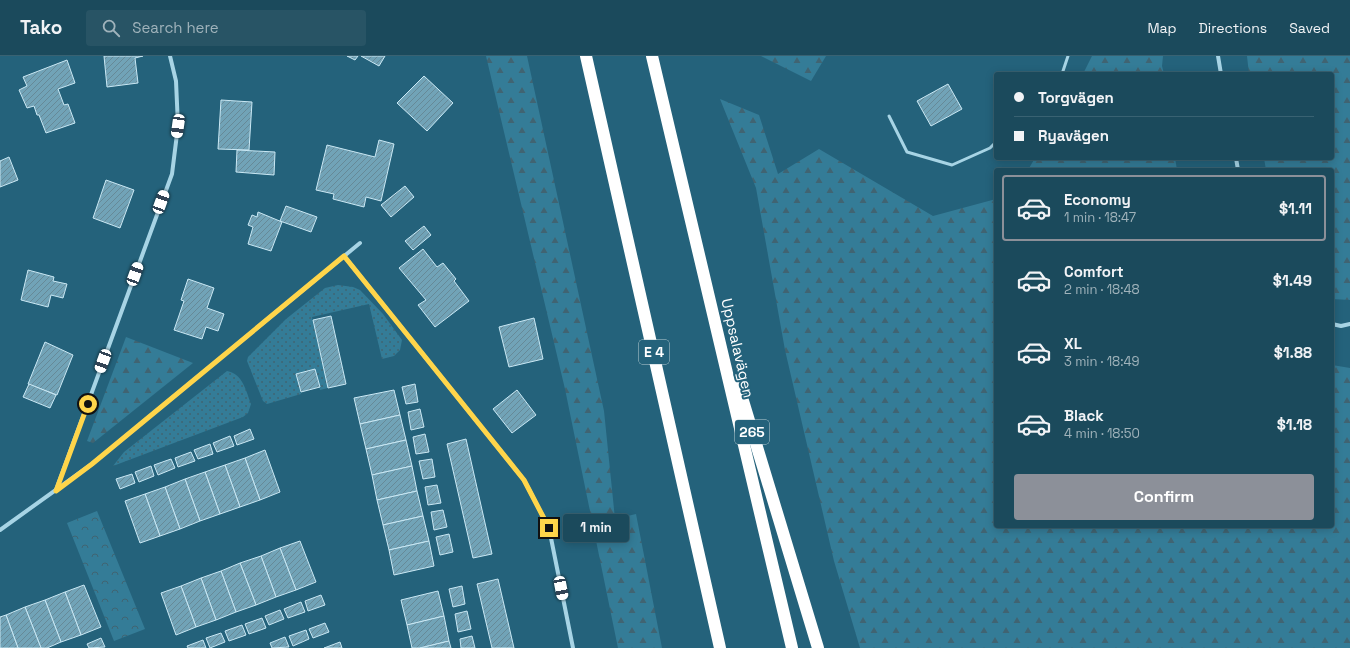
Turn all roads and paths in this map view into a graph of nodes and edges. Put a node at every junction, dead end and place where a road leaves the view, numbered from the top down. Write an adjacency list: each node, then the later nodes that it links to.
1 (170, 56): 15 (street)
2 (586, 56): 18 (highway, E 4)
3 (652, 56): 12 (highway, Uppsalavägen)
4 (1068, 56): 6 (lane)
5 (1218, 56): 7 (street)
6 (1063, 72)
7 (1222, 72)
8 (889, 116): 9 (lane)
9 (994, 144)
10 (360, 243): 11 (street)
11 (344, 256): 15 (street); 17 (street)
12 (704, 275): 19 (highway, Uppsalavägen); 20 (highway, 265)
13 (1334, 324): 14 (street)
14 (1350, 324)
15 (56, 491): 16 (street)
16 (0, 530)
17 (573, 648)
18 (720, 648)
19 (792, 648)
20 (818, 648)

